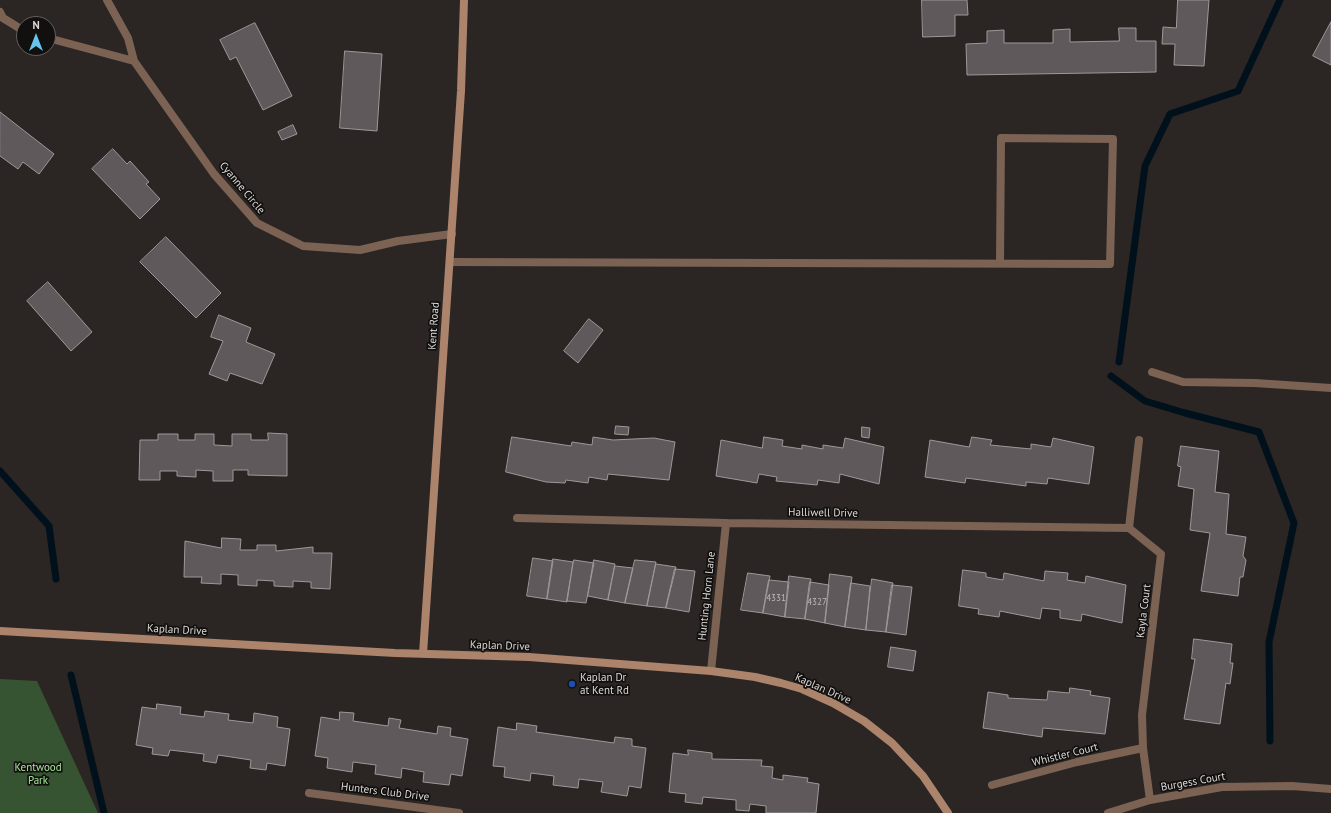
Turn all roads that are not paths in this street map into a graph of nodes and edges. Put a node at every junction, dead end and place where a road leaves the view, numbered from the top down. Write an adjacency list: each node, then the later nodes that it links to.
1 (107, 0): 6 (street, Cyanne Circle)
2 (464, 0): 7 (street, Kent Road)
3 (0, 12): 4 (street)
4 (16, 26)
5 (56, 40): 6 (street)
6 (134, 61): 7 (street, Cyanne Circle)
7 (452, 234): 8 (street, Kent Road)
8 (450, 262): 9 (street); 17 (street, Kent Road)
9 (1000, 264): 9 (street)
10 (1152, 372): 11 (street)
11 (1331, 388)
12 (1139, 440): 15 (street)
13 (518, 518): 14 (street, Halliwell Drive)
14 (726, 523): 15 (street, Halliwell Drive); 18 (street, Hunting Horn Lane)
15 (1129, 528): 19 (street, Kayla Court)
16 (0, 631): 17 (street, Kaplan Drive)
17 (423, 654): 18 (street, Kaplan Drive)
18 (711, 671): 25 (street, Kaplan Drive)
19 (1144, 748): 20 (street, Whistler Court); 23 (street, Kayla Court)
20 (992, 785)
21 (1331, 789): 23 (street, Burgess Court)
22 (309, 794): 24 (street, Hunters Club Drive)
23 (1150, 800): 26 (street, Burgess Court)
24 (459, 813)
25 (948, 813)
26 (1108, 813)

